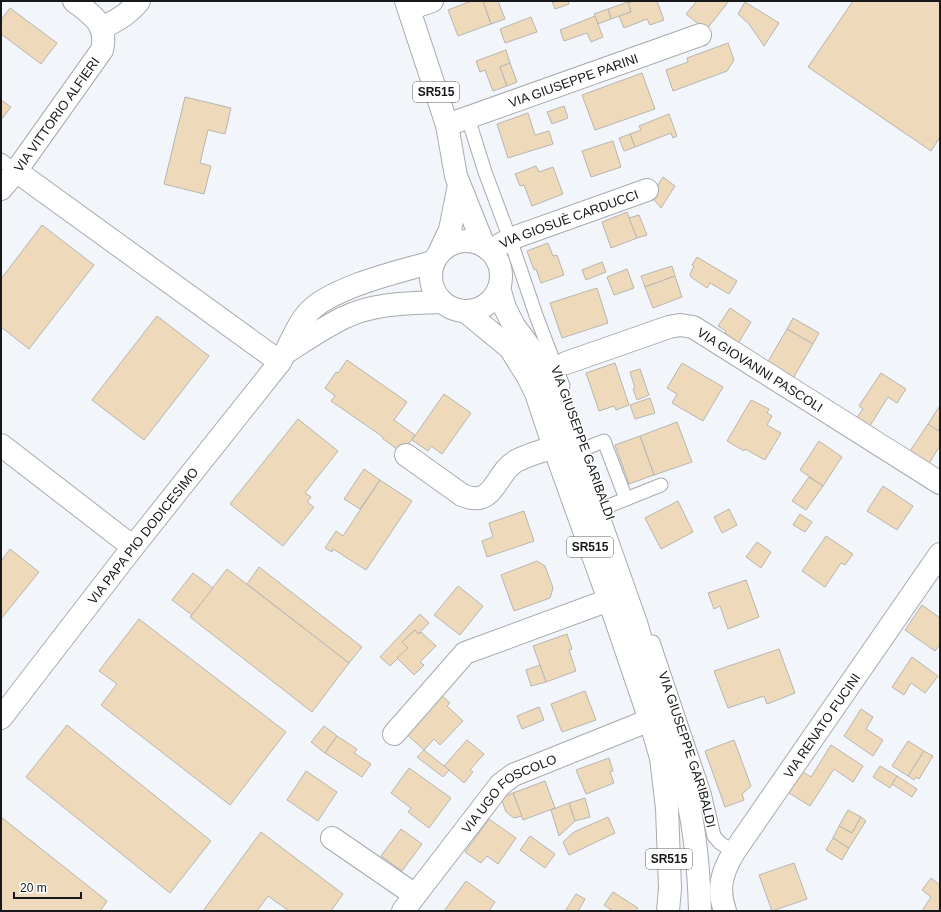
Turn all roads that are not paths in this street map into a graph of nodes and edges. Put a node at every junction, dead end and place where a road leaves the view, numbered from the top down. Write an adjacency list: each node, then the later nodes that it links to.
1 (74, 1): 5 (street)
2 (139, 1): 5 (street)
3 (432, 1): 4 (street)
4 (408, 5): 8 (street, VIA GIUSEPPE GARIBALDI / SR515)
5 (101, 28): 9 (street, VIA VITTORIO ALFIERI)
6 (700, 35): 7 (street, VIA GIUSEPPE PARINI)
7 (468, 118): 8 (street, VIA GIUSEPPE PARINI); 13 (lane, VIA GIUSEPPE GARIBALDI)
8 (446, 125): 10 (street, VIA GIUSEPPE GARIBALDI / SR515)
9 (8, 165): 11 (street, VIA VITTORIO ALFIERI); 19 (street)
10 (459, 185): 14 (street, VIA GIUSEPPE GARIBALDI / SR515); 15 (street, VIA GIUSEPPE GARIBALDI / SR515)
11 (1, 189)
12 (647, 190): 13 (street, VIA GIOSUÈ CARDUCCI)
13 (510, 239): 14 (street, VIA GIOSUÈ CARDUCCI); 20 (lane, VIA GIUSEPPE GARIBALDI)
14 (488, 248): 15 (street); 16 (street, VIA GIUSEPPE GARIBALDI / SR515)
15 (437, 256): 17 (street, VIA GIUSEPPE GARIBALDI / SR515); 19 (street, VIA PAPA PIO DODICESIMO)
16 (499, 288): 18 (street); 20 (street, VIA GIUSEPPE GARIBALDI / SR515)
17 (442, 302): 18 (street, VIA GIUSEPPE GARIBALDI / SR515); 19 (street, VIA PAPA PIO DODICESIMO)
18 (465, 311): 22 (street, VIA GIUSEPPE GARIBALDI / SR515)
19 (283, 357): 29 (street, VIA PAPA PIO DODICESIMO)
20 (554, 363): 23 (street, VIA GIUSEPPE GARIBALDI / SR515); 25 (street, VIA GIOVANNI PASCOLI)
21 (1, 445): 29 (street)
22 (554, 447): 24 (street); 31 (street, VIA GIUSEPPE GARIBALDI / SR515)
23 (580, 450): 27 (lane); 28 (street, VIA GIUSEPPE GARIBALDI / SR515)
24 (406, 456)
25 (940, 483)
26 (661, 485): 27 (lane)
27 (626, 499): 28 (lane)
28 (601, 509): 35 (street, VIA GIUSEPPE GARIBALDI / SR515)
29 (133, 546): 32 (street, VIA PAPA PIO DODICESIMO)
30 (940, 554): 37 (street, VIA RENATO FUCINI)
31 (610, 600): 33 (street, VIA GIUSEPPE GARIBALDI / SR515); 34 (street)
32 (1, 718)
33 (650, 720): 38 (street, VIA UGO FOSCOLO); 40 (street, VIA GIUSEPPE GARIBALDI / SR515)
34 (394, 734)
35 (680, 746): 37 (lane, VIA GIUSEPPE GARIBALDI); 41 (street, VIA GIUSEPPE GARIBALDI / SR515)
36 (332, 838): 38 (street)
37 (734, 852): 39 (street, VIA RENATO FUCINI)
38 (409, 903)
39 (724, 907)
40 (668, 911)
41 (700, 911)

